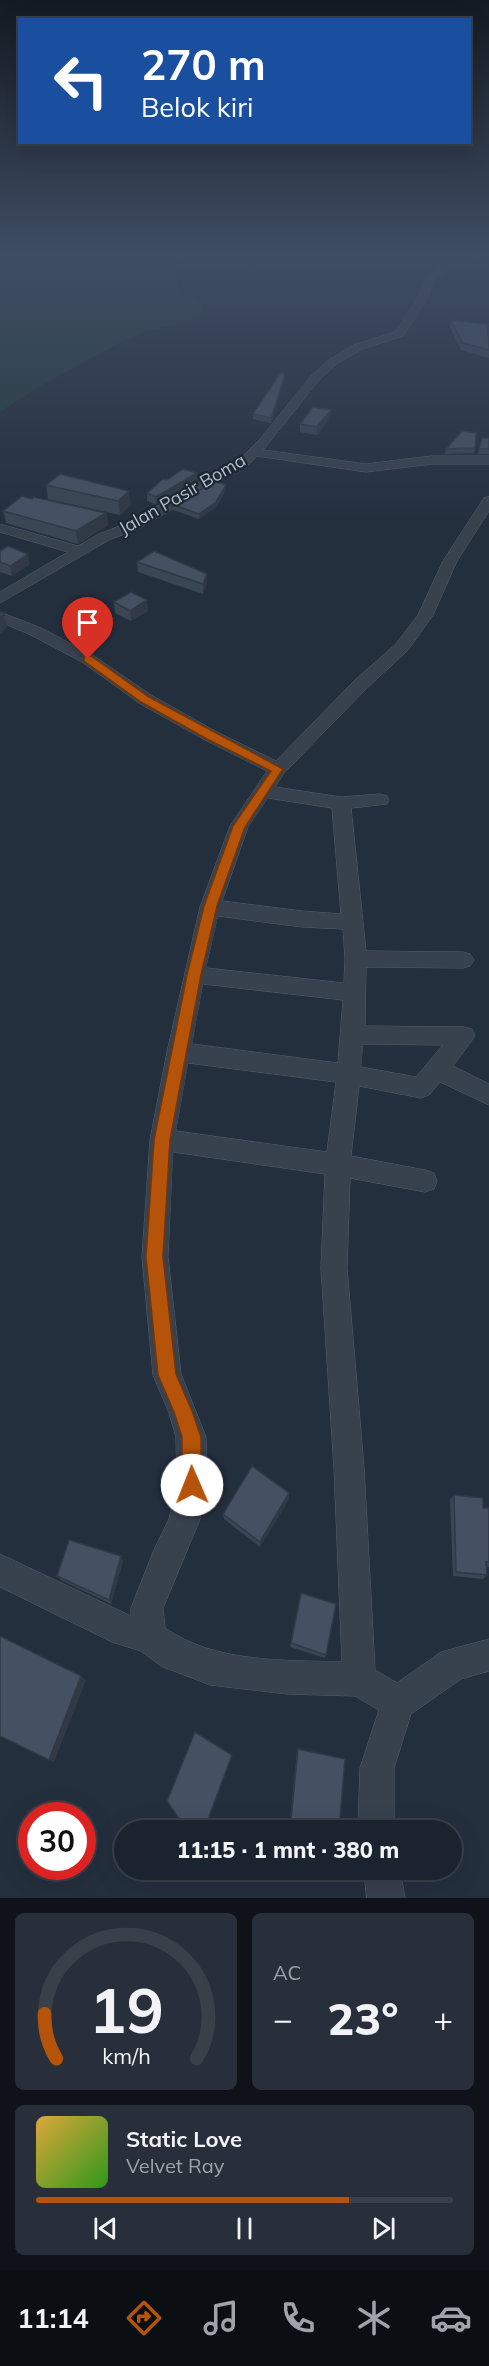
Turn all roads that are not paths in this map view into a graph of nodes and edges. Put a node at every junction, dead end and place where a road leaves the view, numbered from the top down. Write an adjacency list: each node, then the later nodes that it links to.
1 (366, 345): 2 (street, Jalan Pasir Boma)
2 (254, 452): 3 (street); 6 (street, Jalan Pasir Boma)
3 (489, 460)
4 (489, 501): 11 (street)
5 (113, 520): 6 (street)
6 (135, 525): 8 (street, Jalan Pasir Boma)
7 (0, 528): 8 (street)
8 (80, 550): 9 (street, Jalan Pasir Boma)
9 (0, 598)
10 (0, 617): 11 (street)
11 (278, 769): 12 (street)
12 (263, 791): 14 (street); 15 (street)
13 (380, 800): 14 (street)
14 (341, 803): 16 (street)
15 (210, 906): 16 (street); 19 (street)
16 (353, 922): 17 (street)
17 (356, 959): 18 (street); 20 (street)
18 (463, 960)
19 (194, 975): 20 (street); 22 (street)
20 (355, 993): 21 (street)
21 (353, 1035): 23 (street); 24 (street)
22 (178, 1052): 24 (street); 26 (street)
23 (437, 1069): 24 (street); 25 (street)
24 (348, 1074): 27 (street)
25 (489, 1095)
26 (162, 1140): 27 (street); 30 (street)
27 (338, 1165): 28 (street); 32 (street)
28 (425, 1181)
29 (0, 1570): 30 (street)
30 (149, 1637): 32 (street)
31 (489, 1655): 33 (street)
32 (359, 1678): 33 (street)
33 (398, 1703): 34 (street)
34 (376, 1820)
35 (384, 1880): 36 (street)
36 (386, 1898)

